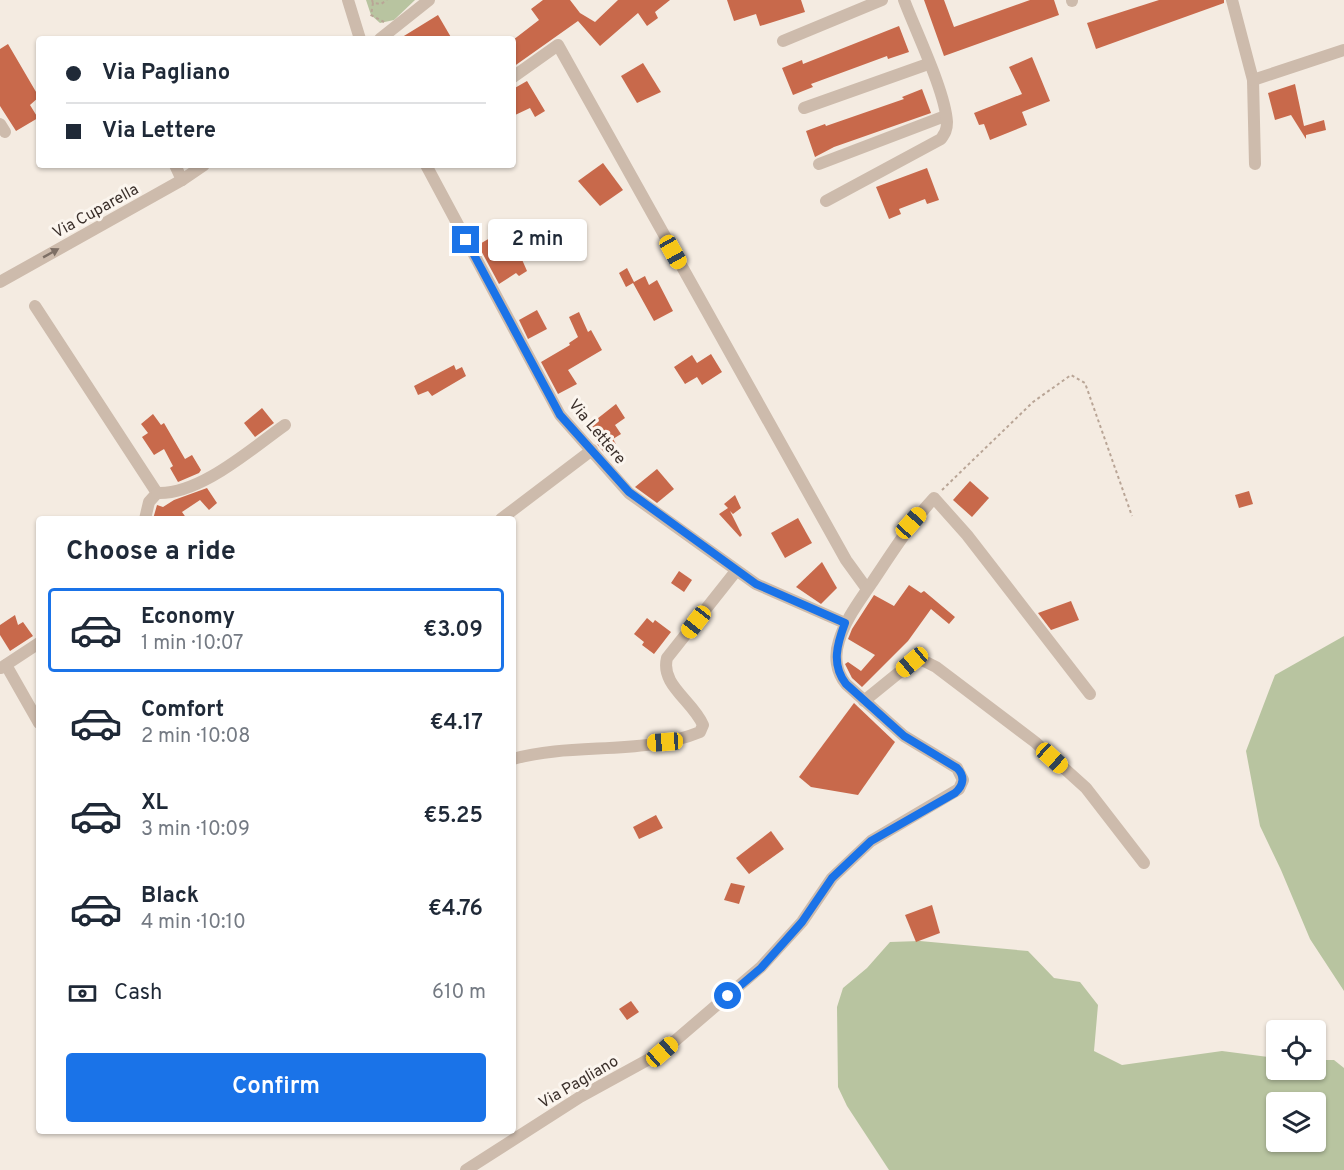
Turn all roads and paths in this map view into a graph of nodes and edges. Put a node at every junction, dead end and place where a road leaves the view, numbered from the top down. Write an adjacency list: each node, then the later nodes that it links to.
1 (348, 0): 9 (street)
2 (387, 0): 7 (path)
3 (429, 0): 10 (street)
4 (882, 0): 11 (street)
5 (904, 0): 13 (street)
6 (1232, 0): 15 (street)
7 (373, 2): 8 (path)
8 (394, 18)
9 (359, 36)
10 (384, 36)
11 (783, 41)
12 (1344, 50): 15 (street)
13 (928, 64): 16 (street); 17 (street)
14 (516, 75): 35 (street)
15 (1253, 80): 19 (street)
16 (804, 108)
17 (946, 118): 18 (street); 24 (street)
18 (819, 164)
19 (1255, 164)
20 (176, 168): 23 (street)
21 (200, 168): 23 (street, Via Cuparella)
22 (428, 168): 28 (street, Via Lettere)
23 (182, 180): 25 (street, Via Cuparella, one-way to 23)
24 (826, 201)
25 (0, 282)
26 (35, 306): 29 (street)
27 (285, 425): 29 (street)
28 (592, 450): 32 (street); 34 (street, Via Lettere)
29 (157, 493): 31 (street)
30 (934, 498): 33 (path); 35 (street); 39 (street)
31 (147, 516)
32 (505, 516)
33 (1132, 516)
34 (736, 571): 36 (street, Via Lettere); 42 (street)
35 (867, 590): 36 (street)
36 (845, 623): 40 (street, Via Pagliano)
37 (36, 645): 38 (street)
38 (3, 667): 41 (street)
39 (1089, 694)
40 (864, 701): 43 (street); 44 (street, Via Pagliano)
41 (36, 718)
42 (516, 758)
43 (1144, 863)
44 (466, 1170)

